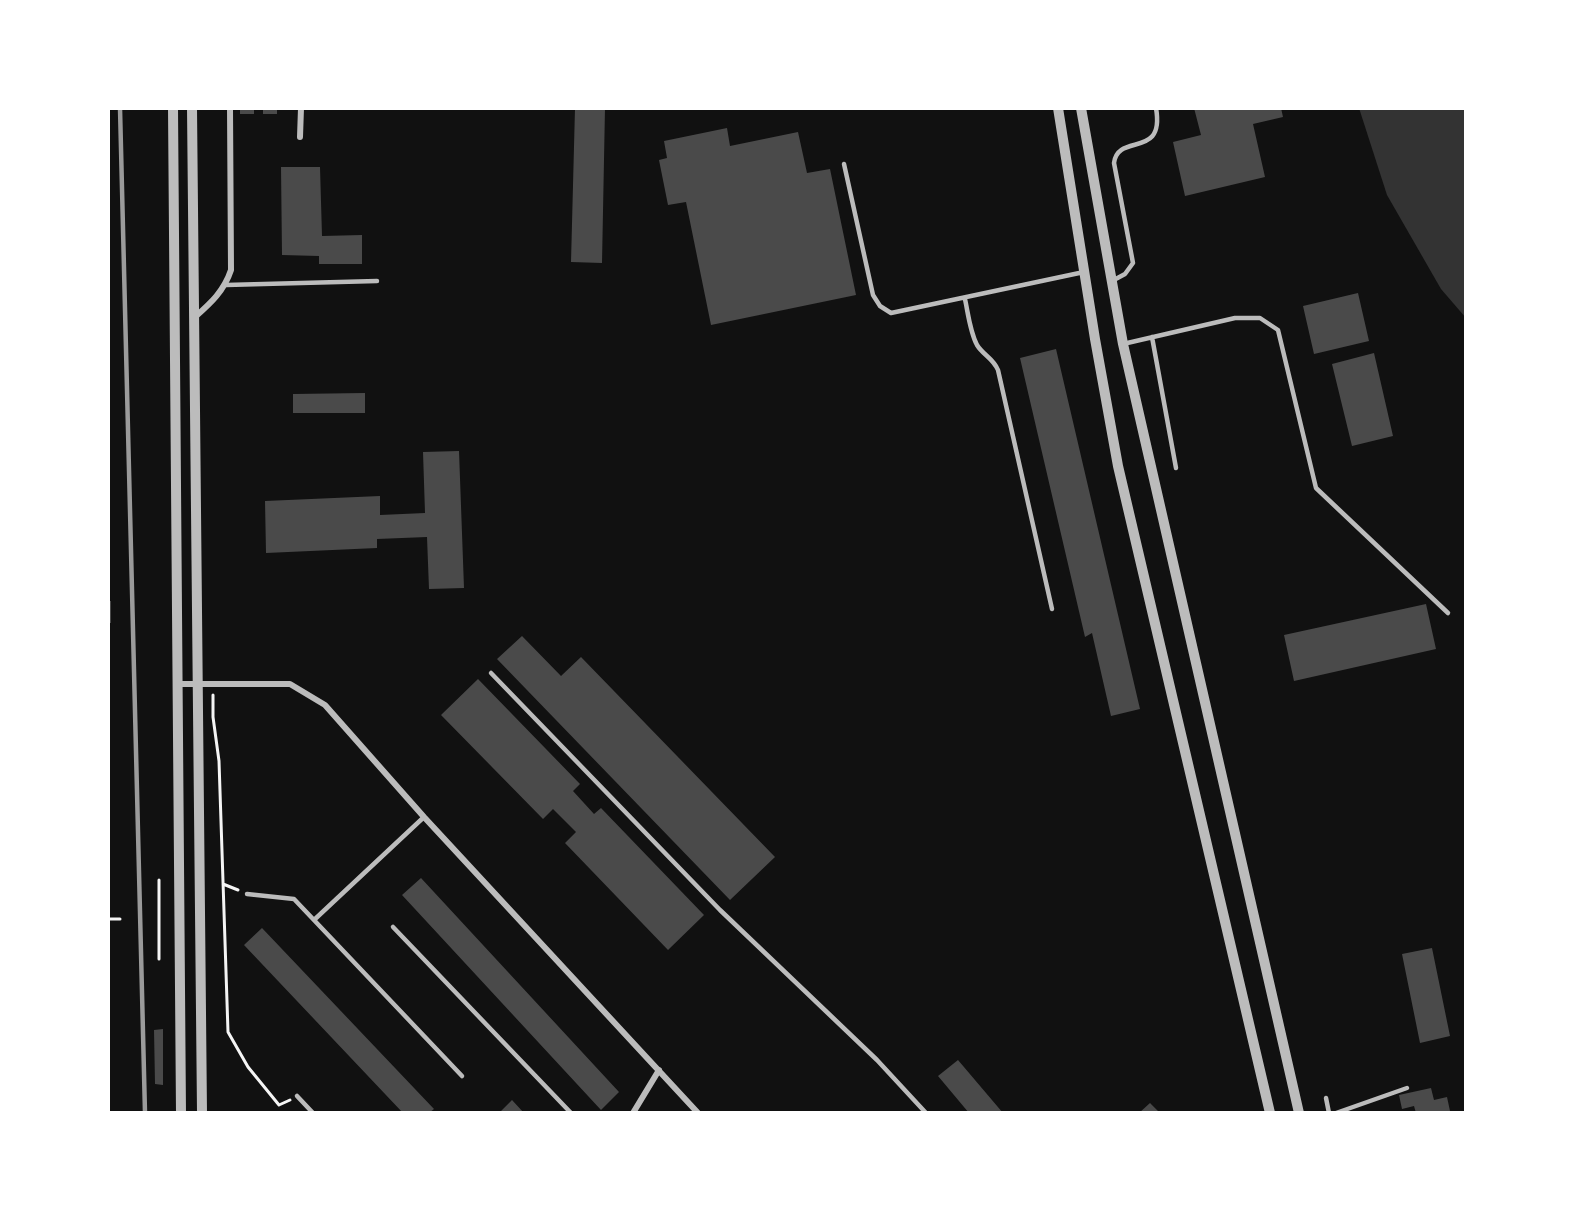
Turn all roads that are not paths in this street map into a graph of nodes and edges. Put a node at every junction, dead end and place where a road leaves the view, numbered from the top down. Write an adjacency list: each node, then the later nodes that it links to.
1 (173, 108): 22 (street)
2 (192, 108): 15 (street)
3 (230, 108): 13 (street)
4 (301, 108): 8 (street)
5 (1058, 108): 10 (street)
6 (1081, 108): 12 (street)
7 (1156, 108): 12 (lane)
8 (300, 137)
9 (844, 164): 14 (lane)
10 (1084, 272): 14 (lane); 40 (street)
11 (377, 280): 13 (lane)
12 (1112, 281): 17 (street)
13 (226, 285): 15 (street)
14 (965, 299): 19 (lane)
15 (194, 318): 23 (street)
16 (1152, 337): 17 (lane); 18 (lane); 20 (lane)
17 (1123, 344): 41 (street)
18 (1176, 468)
19 (1052, 609)
20 (1448, 614)
21 (491, 673): 39 (lane)
22 (177, 684): 23 (street); 33 (street)
23 (198, 684): 24 (street); 34 (street)
24 (424, 817): 26 (lane); 28 (street)
25 (247, 894): 26 (lane)
26 (314, 920): 29 (lane)
27 (393, 927): 36 (lane)
28 (659, 1070): 37 (street); 38 (street)
29 (462, 1077)
30 (1407, 1088): 43 (lane)
31 (297, 1096): 35 (lane)
32 (1326, 1098): 42 (lane)
33 (181, 1113)
34 (202, 1113)
35 (313, 1113)
36 (571, 1113)
37 (633, 1113)
38 (698, 1113)
39 (926, 1113)
40 (1270, 1113)
41 (1299, 1113)
42 (1329, 1113)
43 (1336, 1113)

